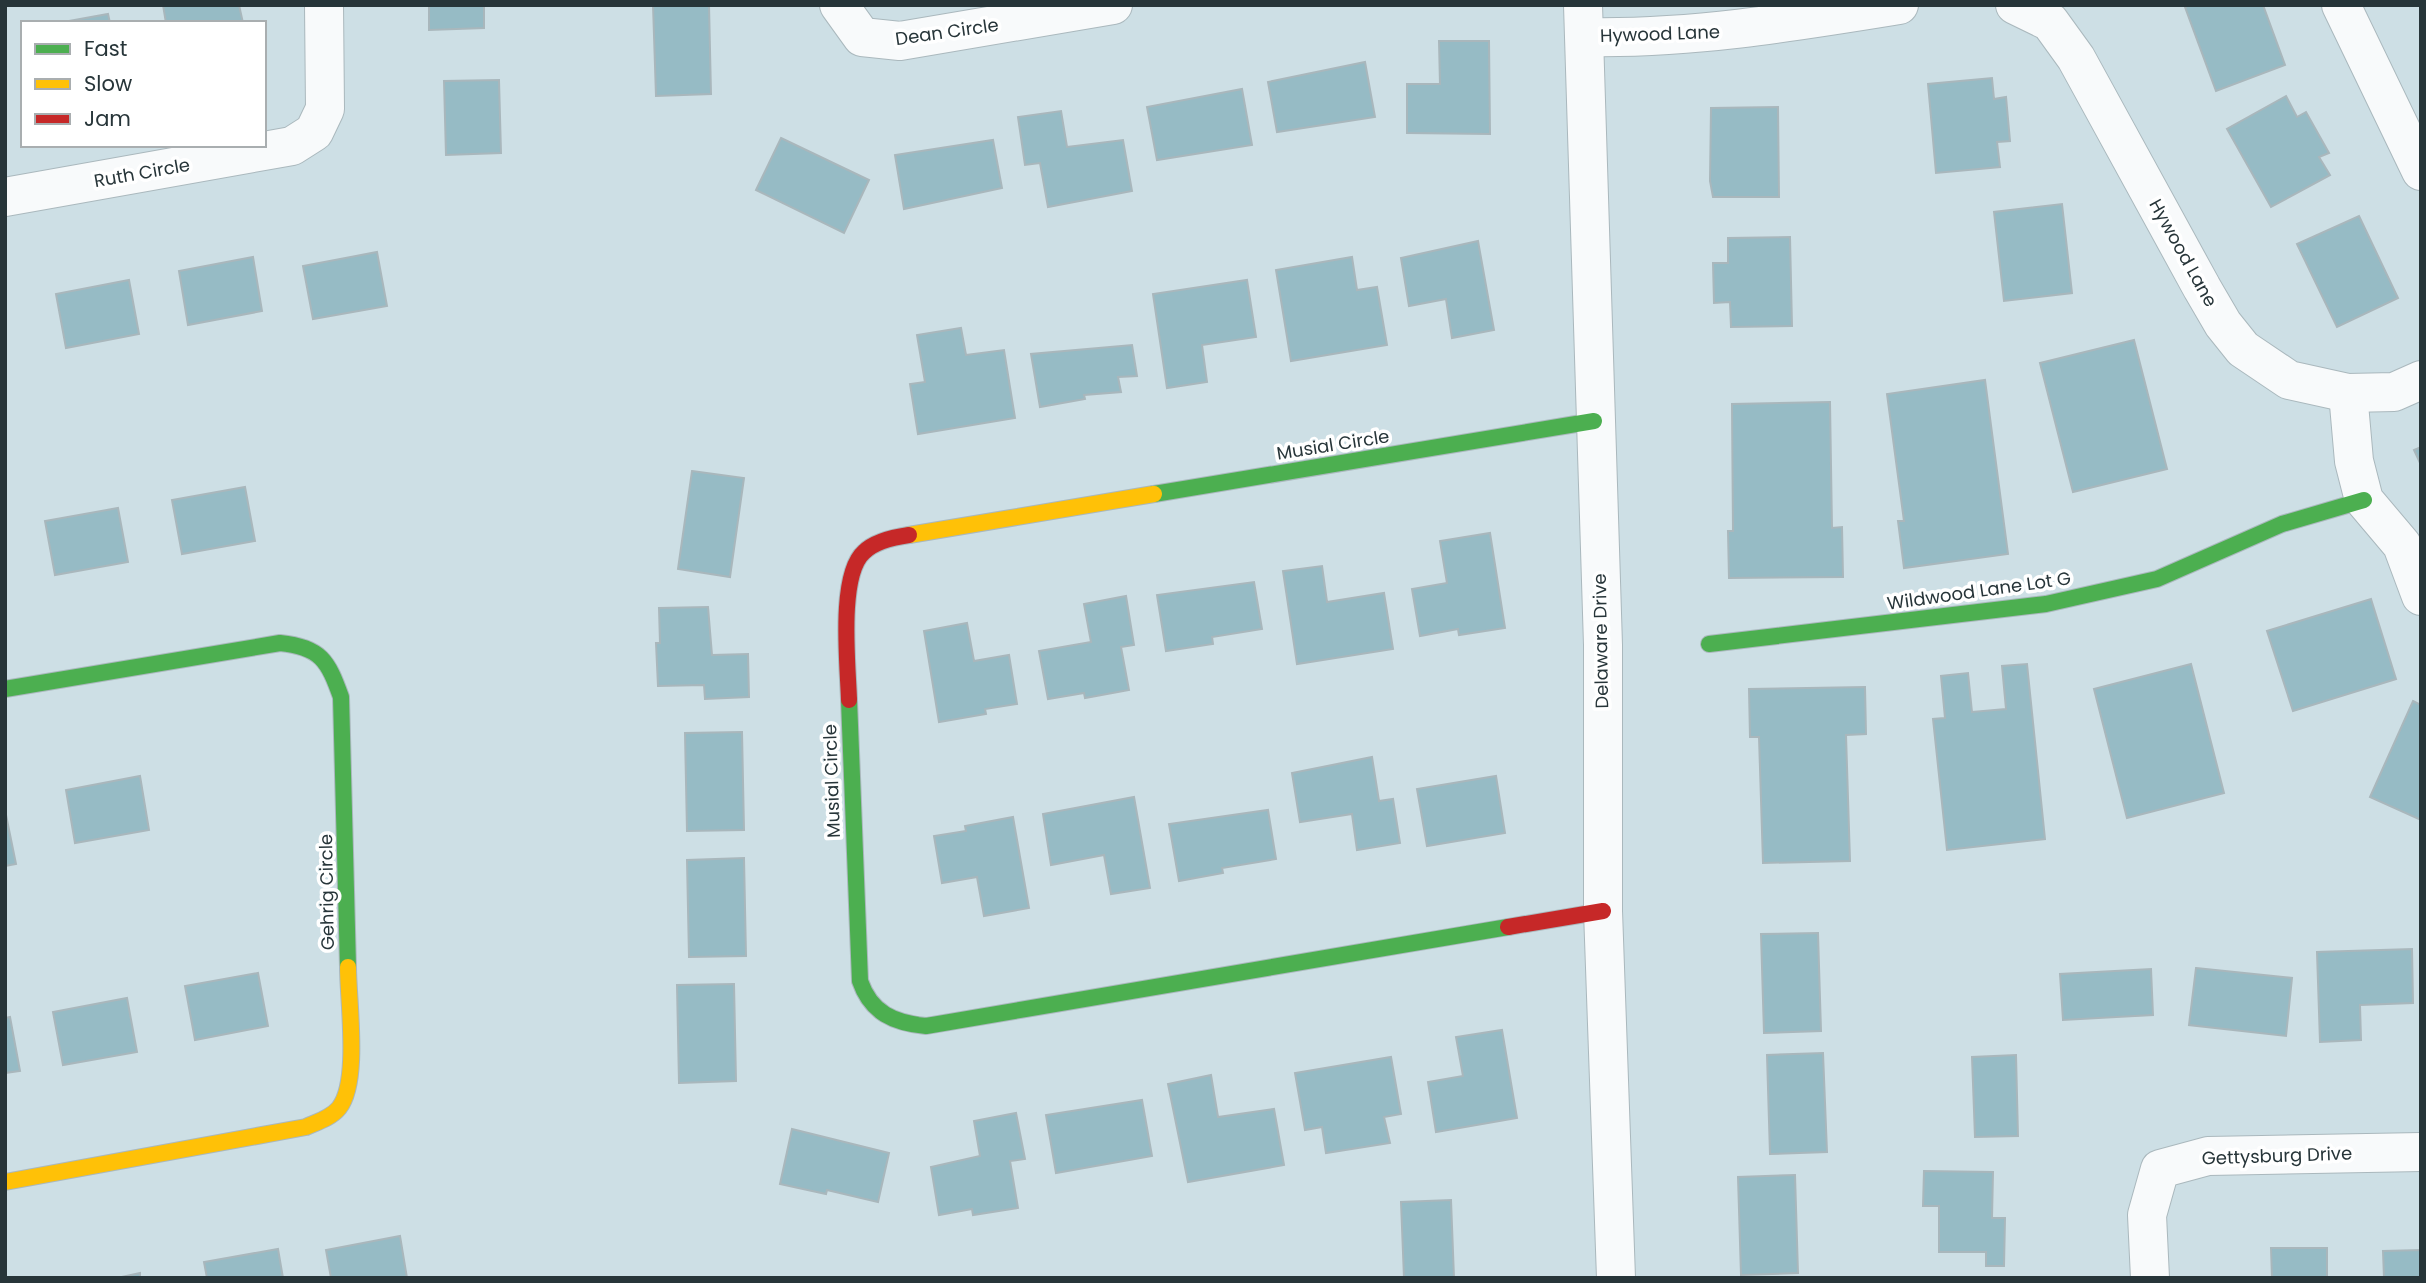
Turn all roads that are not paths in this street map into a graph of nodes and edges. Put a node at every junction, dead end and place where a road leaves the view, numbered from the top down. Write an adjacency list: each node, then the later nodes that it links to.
1 (324, 5): 9 (street, Ruth Circle)
2 (839, 5): 3 (street, Dean Circle)
3 (1113, 5)
4 (1899, 5): 7 (street, Hywood Lane)
5 (2015, 5): 11 (street, Hywood Lane)
6 (2341, 5): 8 (street)
7 (1585, 21): 12 (street, Delaware Drive)
8 (2421, 171)
9 (5, 197)
10 (2421, 380): 11 (street, Hywood Lane)
11 (2348, 393): 13 (street)
12 (1594, 421): 17 (street, Delaware Drive); 17 (street, Musial Circle)
13 (2364, 500): 14 (street); 15 (street, Wildwood Lane Lot G)
14 (2421, 596)
15 (1709, 644)
16 (5, 689): 19 (street, Gehrig Circle)
17 (1603, 911): 20 (street, Delaware Drive)
18 (2421, 1152): 21 (street, Gettysburg Drive)
19 (5, 1182)
20 (1616, 1278)
21 (2150, 1278)

